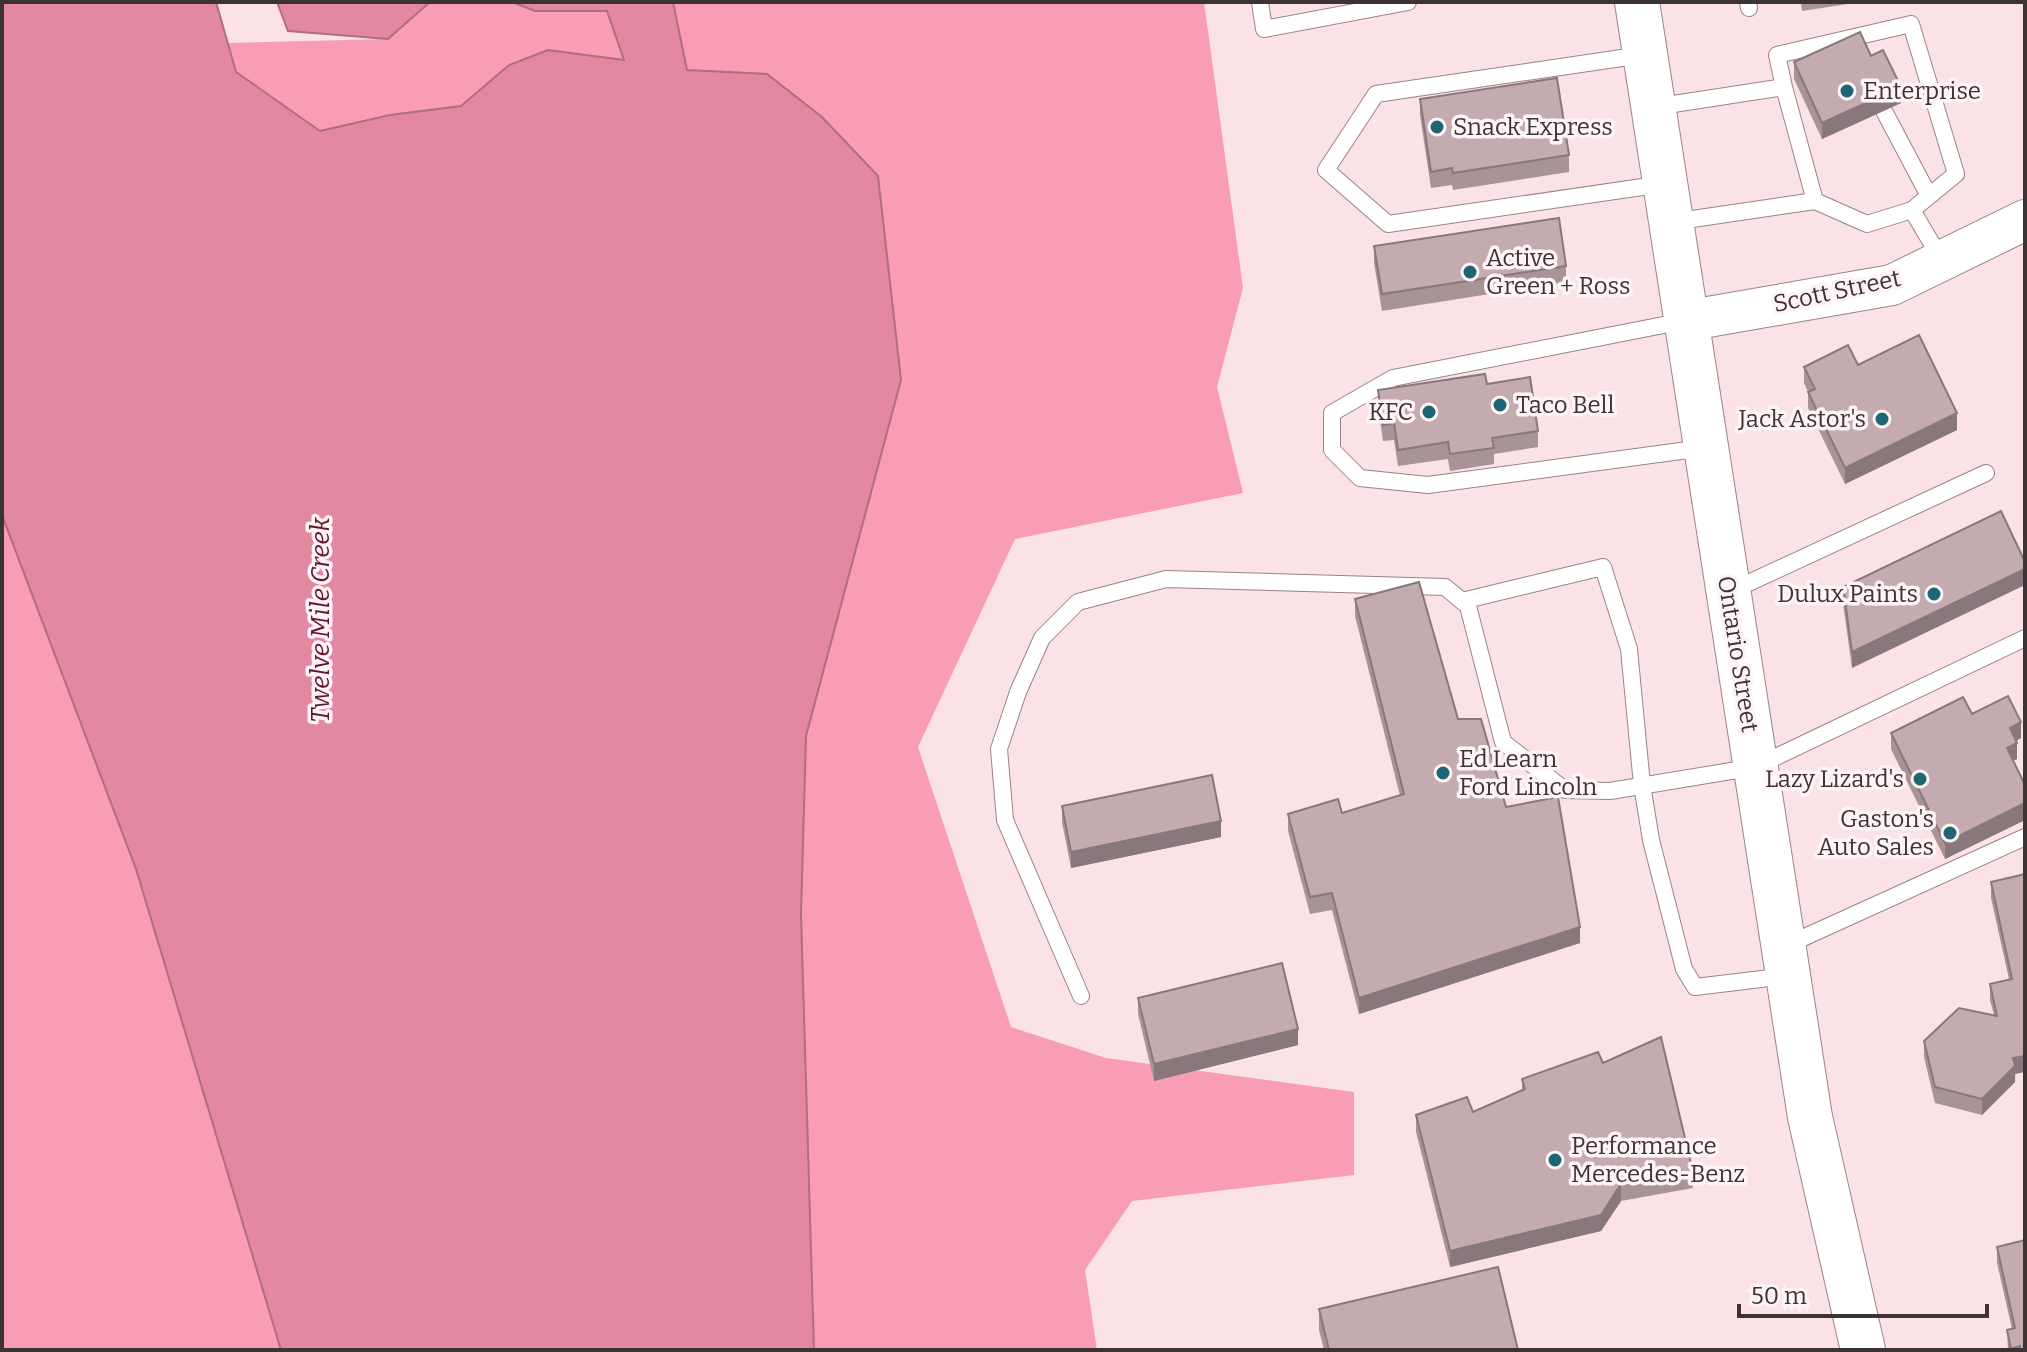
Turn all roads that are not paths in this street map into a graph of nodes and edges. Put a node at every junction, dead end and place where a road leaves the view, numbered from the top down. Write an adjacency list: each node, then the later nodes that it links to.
1 (1260, 2): 2 (lane)
2 (1408, 2)
3 (1637, 2): 4 (main road, Ontario Street)
4 (1644, 54): 6 (main road, Ontario Street); 10 (lane)
5 (1784, 87): 6 (lane); 8 (lane); 9 (lane)
6 (1653, 107): 10 (main road, Ontario Street)
7 (1884, 111): 8 (lane)
8 (1929, 196): 11 (lane)
9 (1815, 201): 10 (lane); 11 (lane)
10 (1668, 203): 14 (main road, Ontario Street)
11 (1912, 210): 13 (lane)
12 (2025, 220): 13 (street, Scott Street)
13 (1942, 261): 14 (street, Scott Street)
14 (1685, 321): 15 (main road, Ontario Street); 15 (lane)
15 (1705, 447): 17 (main road, Ontario Street)
16 (1986, 473): 17 (lane)
17 (1728, 593): 20 (main road, Ontario Street)
18 (1462, 601): 21 (lane); 21 (lane); 24 (lane)
19 (2025, 638): 20 (lane)
20 (1755, 767): 21 (lane); 23 (main road, Ontario Street)
21 (1642, 785): 23 (lane)
22 (2025, 837): 23 (lane)
23 (1786, 961): 25 (main road, Ontario Street)
24 (1081, 996)
25 (1863, 1350)

